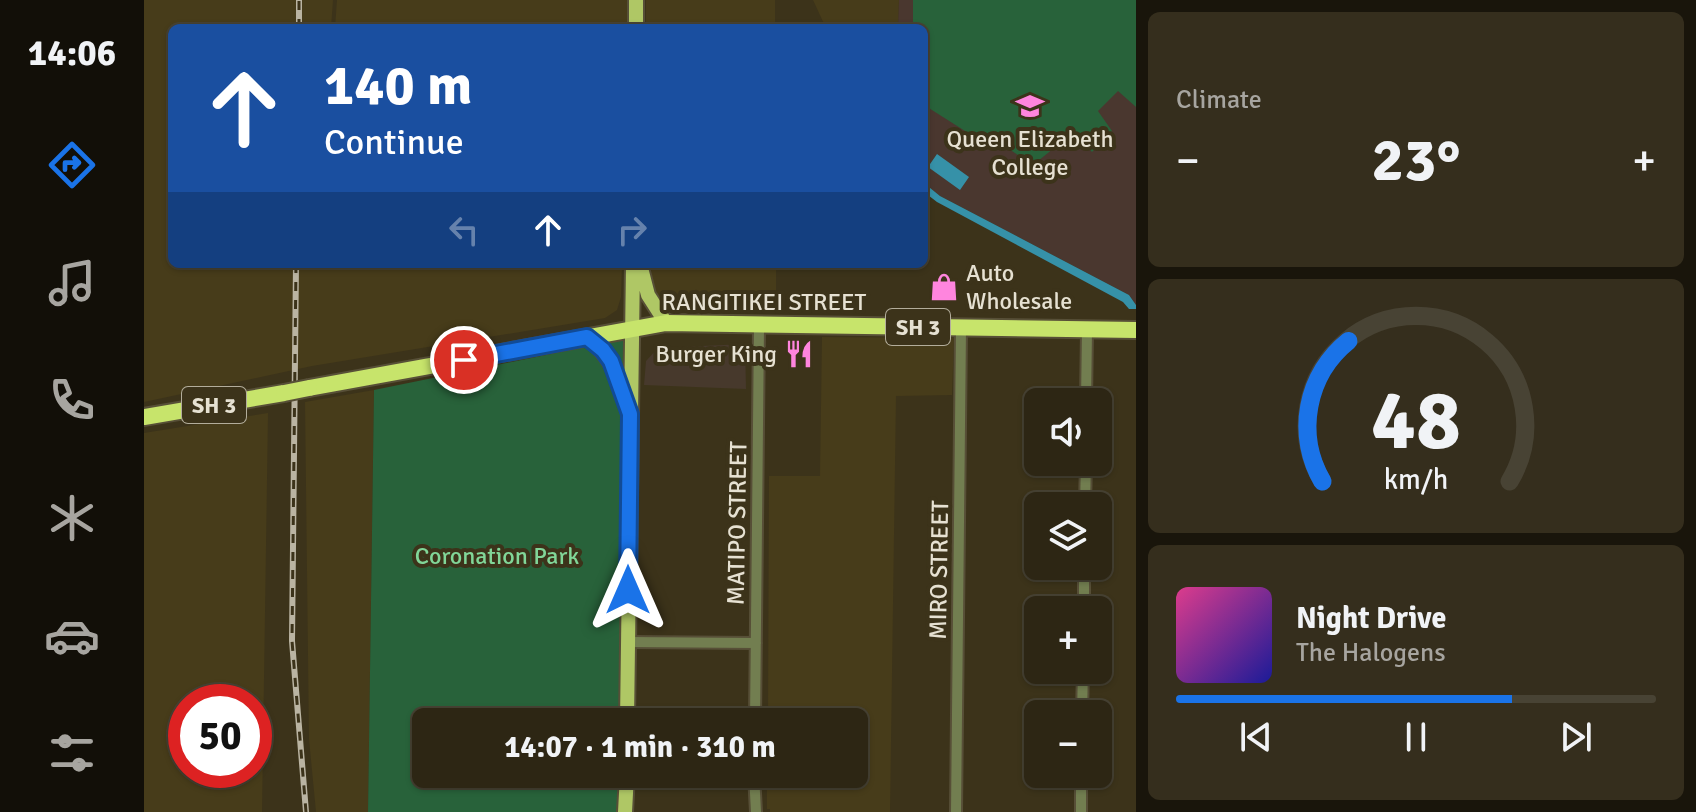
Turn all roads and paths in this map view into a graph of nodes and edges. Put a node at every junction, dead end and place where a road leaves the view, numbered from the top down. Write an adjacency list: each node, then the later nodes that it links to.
1 (636, 0): 2 (main road)
2 (636, 24)
3 (633, 268): 7 (main road)
4 (641, 268): 5 (main road)
5 (666, 323): 6 (highway, RANGITIKEI STREET / SH 3); 7 (highway, RANGITIKEI STREET / SH 3)
6 (759, 326): 8 (highway, RANGITIKEI STREET / SH 3); 16 (street, MATIPO STREET)
7 (633, 328): 11 (highway, SH 3); 13 (main road)
8 (961, 328): 9 (highway, RANGITIKEI STREET / SH 3); 24 (street, MIRO STREET)
9 (1087, 330): 10 (highway, RANGITIKEI STREET / SH 3); 12 (street)
10 (1136, 330)
11 (587, 337): 13 (main road); 14 (highway, SH 3, bridge)
12 (1086, 388)
13 (630, 414): 15 (main road)
14 (144, 417)
15 (628, 642): 16 (street); 17 (main road)
16 (756, 643): 18 (street, MATIPO STREET)
17 (627, 708)
18 (755, 708)
19 (626, 788): 22 (main road)
20 (755, 788): 23 (street)
21 (1081, 788): 25 (street)
22 (625, 812)
23 (756, 812)
24 (956, 812)
25 (1081, 812)

